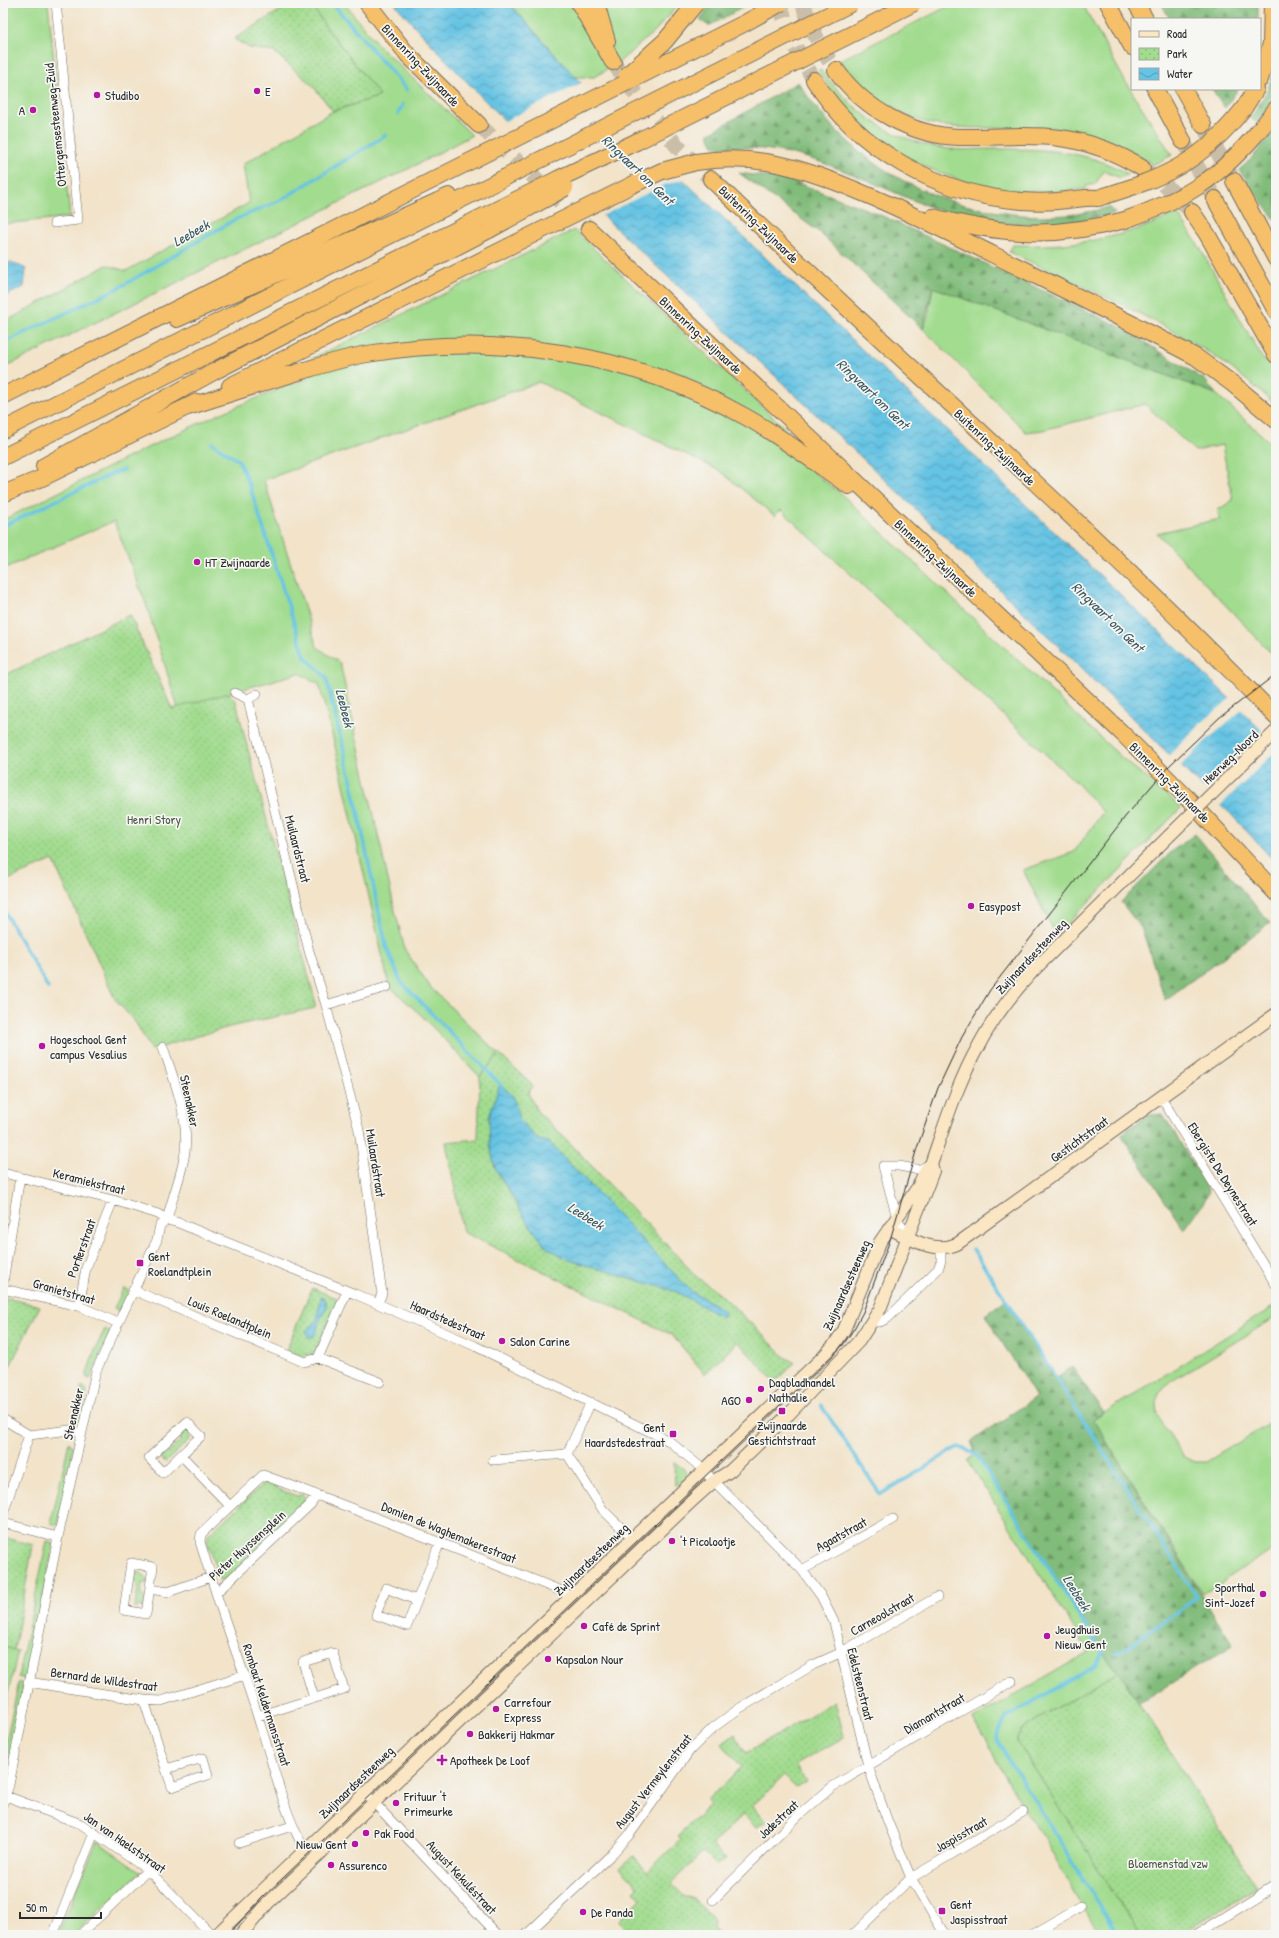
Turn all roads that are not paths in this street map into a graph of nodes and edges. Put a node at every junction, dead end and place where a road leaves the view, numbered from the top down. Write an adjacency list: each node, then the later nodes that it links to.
1 (56, 3): 32 (street, Ottergemsesteenweg-Zuid)
2 (367, 3): 22 (highway, Binnenring-Zwijnaarde)
3 (579, 3): 4 (highway)
4 (596, 3)
5 (696, 3): 20 (highway, bridge)
6 (781, 3): 20 (highway, bridge)
7 (852, 3): 28 (highway, bridge)
8 (914, 3): 33 (highway, bridge)
9 (1108, 3): 13 (highway)
10 (1136, 3): 12 (highway)
11 (1272, 3): 15 (highway)
12 (1144, 18)
13 (1131, 45)
14 (836, 70): 25 (highway)
15 (1261, 76)
16 (814, 80): 19 (highway, bridge)
17 (1156, 90): 24 (highway)
18 (1184, 90): 23 (highway)
19 (1255, 90)
20 (588, 102): 37 (highway, bridge)
21 (1276, 109): 30 (highway, bridge)
22 (479, 125)
23 (1203, 125)
24 (1183, 141)
25 (1142, 168)
26 (711, 179): 49 (highway, Buitenring-Zwijnaarde)
27 (1234, 181): 35 (highway)
28 (455, 198): 37 (highway); 42 (highway)
29 (1215, 199): 36 (highway)
30 (901, 209): 40 (highway, bridge); 41 (highway)
31 (1192, 212): 38 (highway)
32 (54, 223)
33 (484, 224): 43 (highway); 44 (highway)
34 (589, 230): 45 (highway, Binnenring-Zwijnaarde)
35 (1276, 259)
36 (1276, 311)
37 (86, 355): 39 (highway)
38 (1276, 355)
39 (3, 396)
40 (188, 407): 44 (highway); 45 (highway)
41 (1276, 420)
42 (3, 430)
43 (3, 457)
44 (3, 492)
45 (892, 516): 52 (highway, Binnenring-Zwijnaarde)
46 (235, 693): 48 (street)
47 (257, 694): 48 (street)
48 (248, 699): 54 (street, Muilaardstraat)
49 (1276, 717)
50 (1276, 731): 51 (street, Heerweg-Noord, bridge)
51 (1169, 836): 58 (street, Zwijnaardsesteenweg)
52 (1276, 893)
53 (387, 987): 54 (street)
54 (326, 1005): 72 (street, Muilaardstraat)
55 (1276, 1014): 57 (street, Gestichtstraat)
56 (163, 1047): 63 (street, Steenakker)
57 (1161, 1097): 66 (street, Gestichtstraat); 68 (street, Ebergiste De Deynestraat)
58 (931, 1164): 62 (street, Zwijnaardsesteenweg); 62 (street); 65 (street, Zwijnaardsesteenweg)
59 (3, 1173): 60 (street, Keramiekstraat)
60 (20, 1177): 61 (street, Keramiekstraat); 67 (street)
61 (113, 1200): 63 (street, Keramiekstraat); 73 (street, Porfierstraat)
62 (897, 1218): 64 (street, Zwijnaardsesteenweg); 65 (street)
63 (167, 1220): 70 (street, Steenakker); 71 (street, Haardstedestraat)
64 (889, 1228): 65 (street); 85 (street, Zwijnaardsesteenweg)
65 (908, 1238): 66 (street); 75 (street, Zwijnaardsesteenweg)
66 (941, 1248): 75 (street)
67 (3, 1282)
68 (1276, 1285)
69 (3, 1289): 73 (street, Granietstraat)
70 (133, 1290): 74 (street, Steenakker); 76 (street, Louis Roelandtplein)
71 (346, 1291): 72 (street, Haardstedestraat); 76 (street)
72 (378, 1304): 78 (street, Haardstedestraat)
73 (79, 1306): 74 (street, Granietstraat)
74 (118, 1322): 80 (street, Steenakker)
75 (872, 1322): 86 (street, Zwijnaardsesteenweg)
76 (318, 1358): 77 (street, Louis Roelandtplein)
77 (380, 1382)
78 (591, 1402): 82 (street); 85 (street, Haardstedestraat)
79 (3, 1418): 81 (street)
80 (81, 1433): 81 (street); 92 (street, Steenakker)
81 (29, 1435): 89 (street)
82 (566, 1454): 84 (street); 93 (street)
83 (181, 1455): 83 (street); 88 (street)
84 (493, 1460)
85 (704, 1471): 86 (street, Edelsteenstraat); 93 (street, Zwijnaardsesteenweg)
86 (714, 1481): 95 (street, Edelsteenstraat); 113 (street, Zwijnaardsesteenweg)
87 (316, 1494): 88 (street, Pieter Huyssensplein); 94 (street, Domien de Waghemakerestraat); 98 (street, Pieter Huyssensplein)
88 (230, 1506): 96 (street, Pieter Huyssensplein)
89 (3, 1514)
90 (893, 1520): 95 (street, Agaatstraat)
91 (3, 1523): 92 (street)
92 (58, 1537): 105 (street, Steenakker)
93 (632, 1539): 100 (street, Zwijnaardsesteenweg)
94 (440, 1542): 100 (street, Domien de Waghemakerestraat); 101 (street)
95 (802, 1570): 102 (street, Edelsteenstraat)
96 (211, 1577): 97 (street); 98 (street, Pieter Huyssensplein)
97 (150, 1590): 97 (street)
98 (216, 1593): 103 (street, Rombaut Keldermansstraat)
99 (938, 1597): 102 (street, Carneoolstraat)
100 (571, 1598): 111 (street, Zwijnaardsesteenweg)
101 (416, 1600): 101 (street)
102 (840, 1653): 109 (street, Edelsteenstraat); 130 (street, August Vermeylenstraat)
103 (245, 1675): 107 (street, Bernard de Wildestraat); 108 (street, Rombaut Keldermansstraat)
104 (1012, 1681): 109 (street, Diamantstraat)
105 (28, 1682): 107 (street, Bernard de Wildestraat); 112 (street, Steenakker)
106 (314, 1698): 106 (street); 108 (street)
107 (144, 1700): 110 (street)
108 (258, 1716): 115 (street, Rombaut Keldermansstraat)
109 (868, 1766): 120 (street, Edelsteenstraat); 122 (street, Jadestraat)
110 (166, 1769): 110 (street)
111 (365, 1793): 113 (street, August Kekuléstraat); 118 (street, Zwijnaardsesteenweg)
112 (4, 1799): 116 (street, Jan van Haelststraat)
113 (374, 1803): 128 (street, Zwijnaardsesteenweg); 129 (street, August Kekuléstraat)
114 (1023, 1812): 120 (street, Jaspisstraat)
115 (292, 1826): 117 (street); 118 (street, Rombaut Keldermansstraat)
116 (94, 1833): 119 (street, Jan van Haelststraat); 124 (street)
117 (239, 1843)
118 (305, 1850): 127 (street, Zwijnaardsesteenweg)
119 (148, 1870): 125 (street); 126 (street, Jan van Haelststraat)
120 (911, 1878): 131 (street, Jaspisstraat); 132 (street, Edelsteenstraat)
121 (1276, 1885): 134 (street)
122 (712, 1900)
123 (1080, 1907): 133 (street)
124 (53, 1935)
125 (80, 1935)
126 (212, 1935)
127 (216, 1935)
128 (241, 1935)
129 (498, 1935)
130 (526, 1935)
131 (853, 1935)
132 (945, 1935)
133 (1032, 1935)
134 (1196, 1935)

